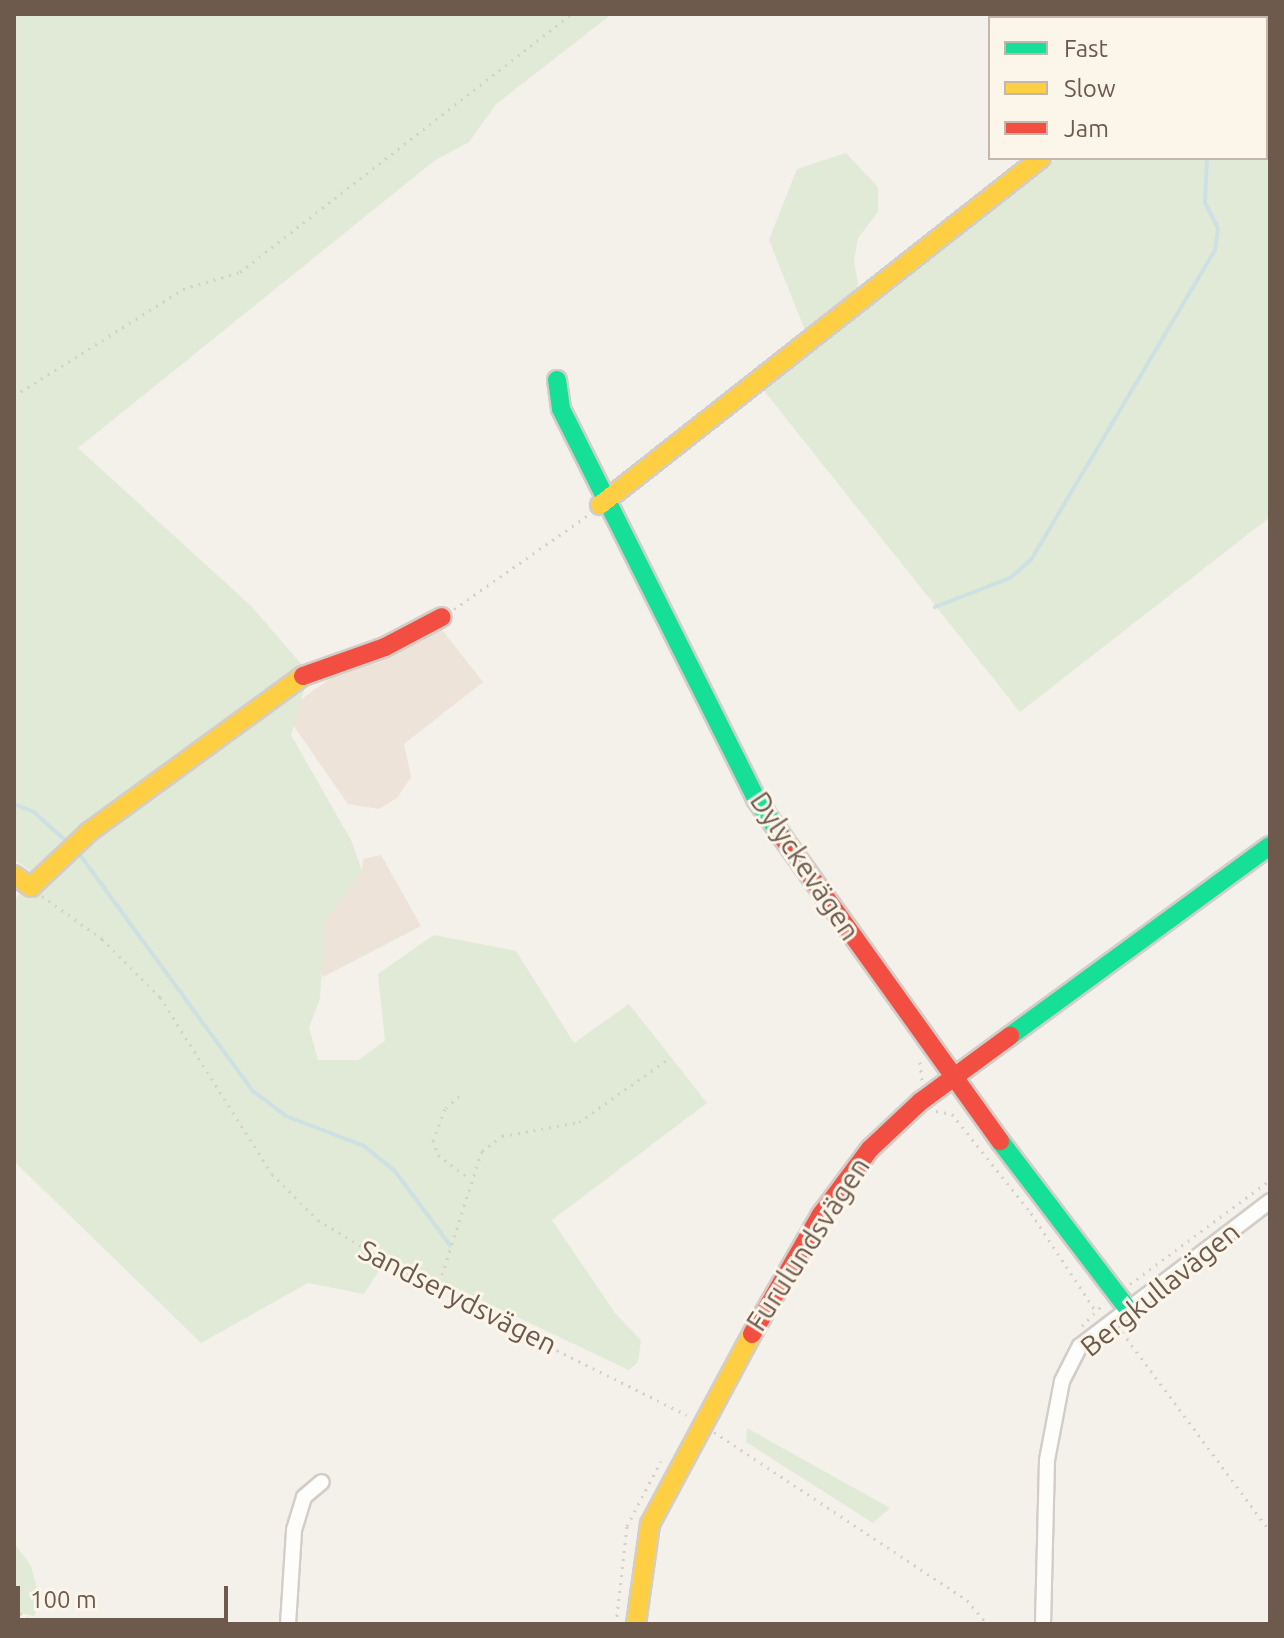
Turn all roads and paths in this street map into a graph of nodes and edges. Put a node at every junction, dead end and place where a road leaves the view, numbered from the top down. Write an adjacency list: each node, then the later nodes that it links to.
1 (571, 14): 4 (path)
2 (1038, 160): 5 (street)
3 (557, 380): 5 (street, Dylyckevägen)
4 (14, 396)
5 (603, 503): 6 (path); 12 (street, Dylyckevägen)
6 (442, 617): 9 (street)
7 (1270, 846): 12 (street, Furulundsvägen)
8 (14, 875): 9 (street)
9 (31, 887): 18 (path, Sandserydsvägen)
10 (667, 1060): 15 (path)
11 (919, 1060): 14 (path)
12 (953, 1079): 14 (street, Furulundsvägen); 19 (street, Dylyckevägen)
13 (459, 1096): 15 (path)
14 (920, 1102): 20 (path); 24 (street, Furulundsvägen)
15 (470, 1179): 18 (path)
16 (1270, 1180): 19 (path)
17 (1270, 1201): 21 (street, Bergkullavägen)
18 (437, 1290): 24 (path, Sandserydsvägen)
19 (1116, 1295): 20 (path); 21 (street, Dylyckevägen)
20 (1095, 1310): 22 (path)
21 (1121, 1315): 28 (path); 35 (street, Bergkullavägen)
22 (1074, 1335)
23 (696, 1403): 24 (path)
24 (694, 1419): 25 (path); 33 (street, Furulundsvägen); 34 (path, Sandserydsvägen)
25 (681, 1428)
26 (666, 1453): 32 (path)
27 (322, 1482): 31 (street)
28 (1270, 1531)
29 (14, 1608): 30 (path)
30 (34, 1624)
31 (288, 1624)
32 (616, 1624)
33 (636, 1624)
34 (987, 1624)
35 (1043, 1624)

